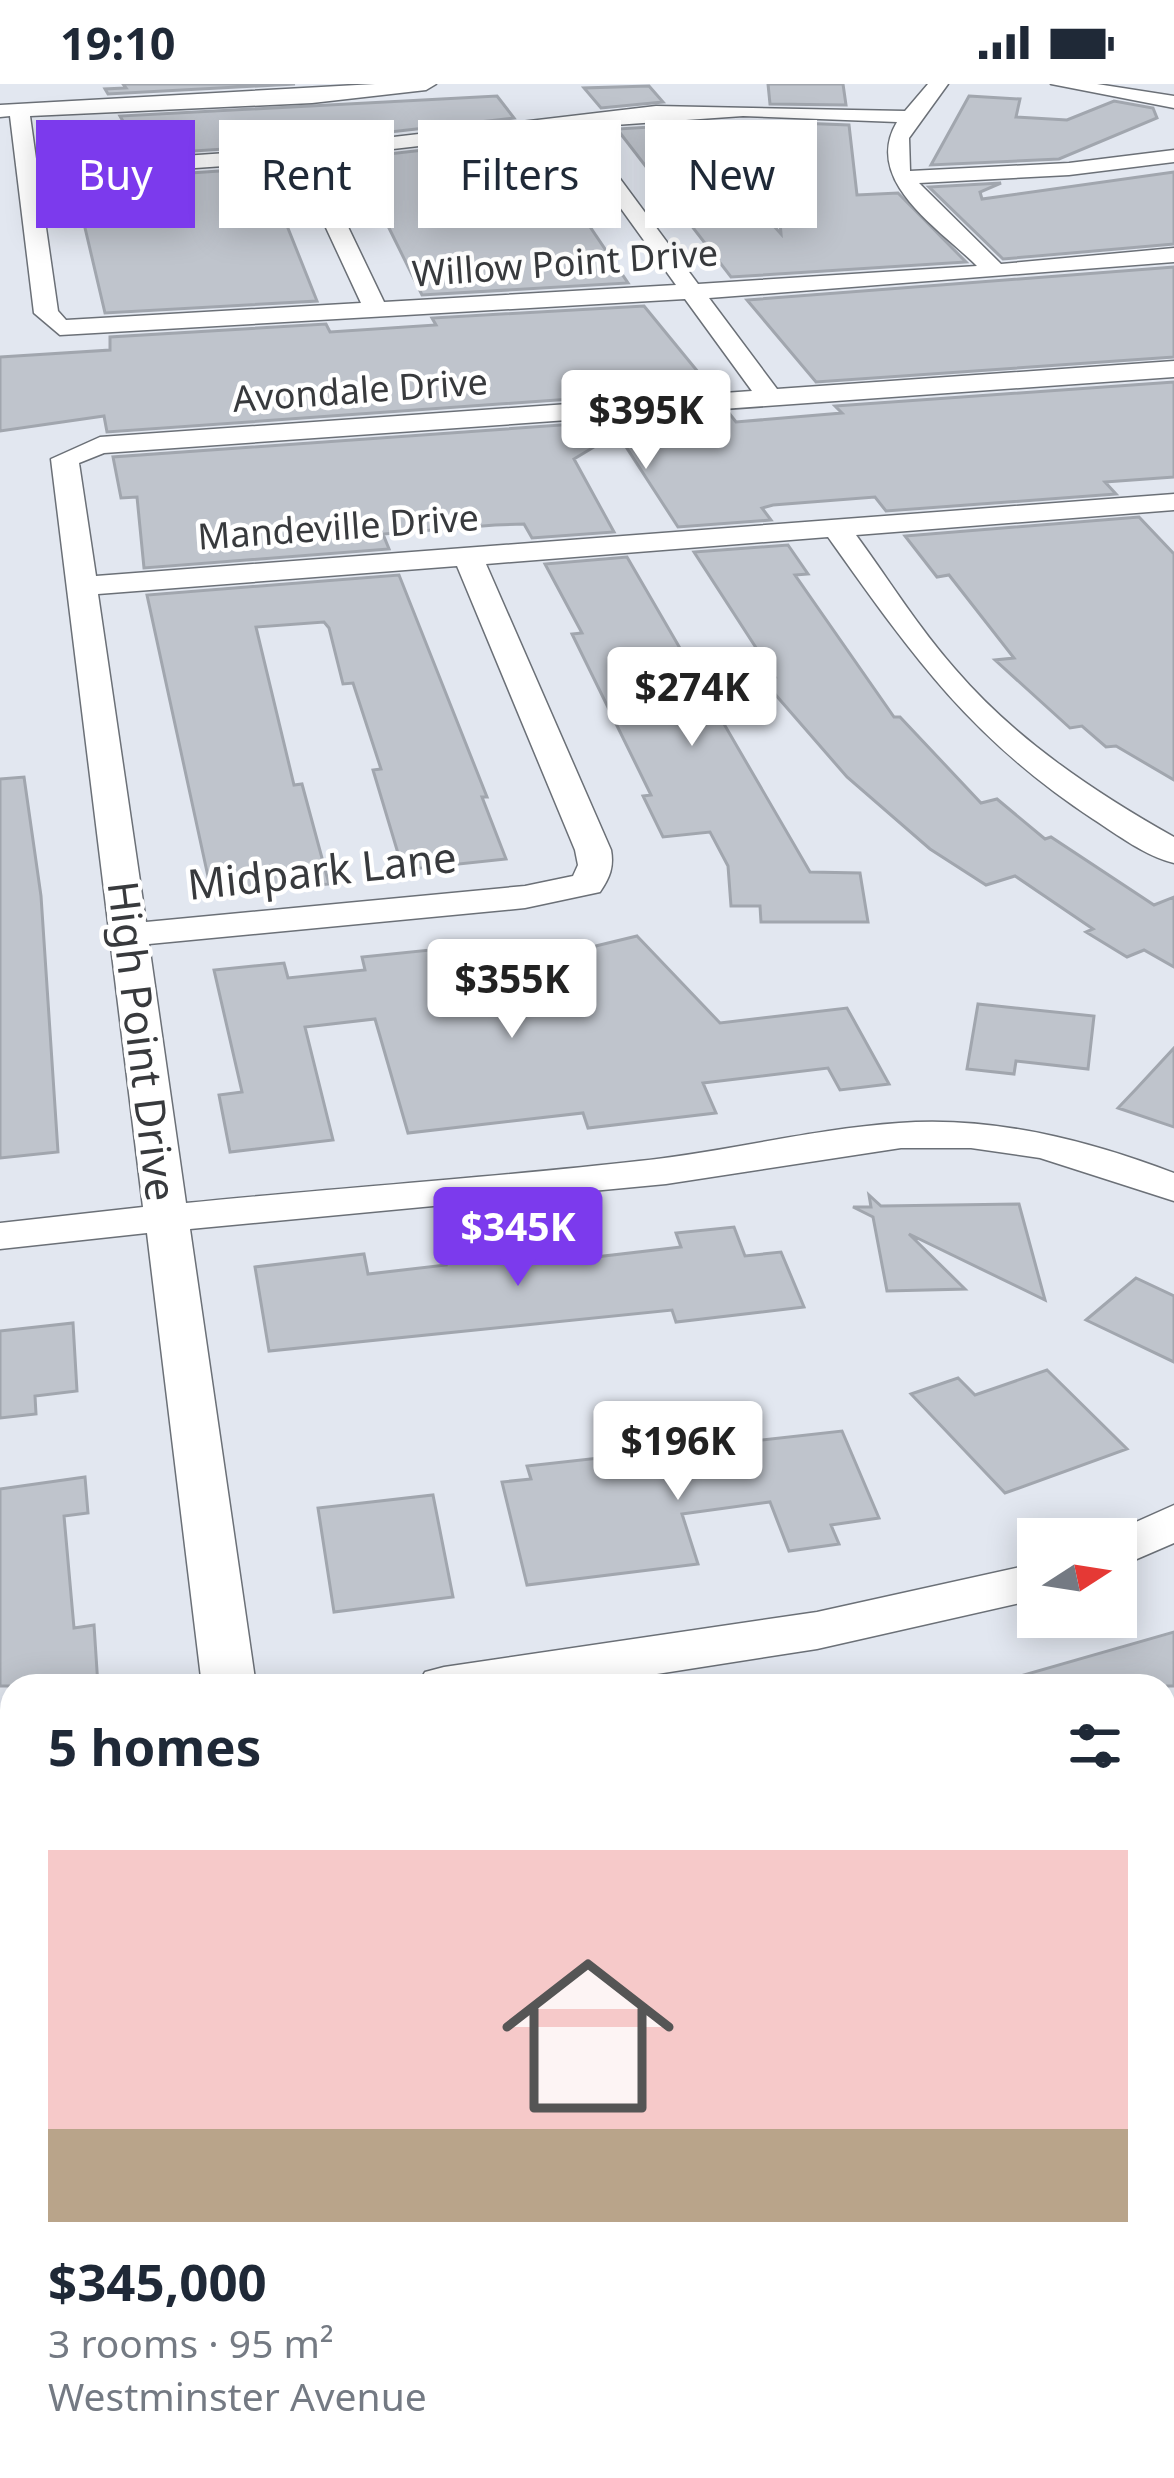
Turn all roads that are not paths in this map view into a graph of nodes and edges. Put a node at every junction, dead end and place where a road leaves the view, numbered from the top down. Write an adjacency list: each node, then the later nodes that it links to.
1 (426, 84): 4 (street)
2 (938, 84): 7 (street)
3 (1061, 84): 5 (street)
4 (350, 88): 6 (street)
5 (1174, 102)
6 (10, 117): 11 (street)
7 (912, 117): 8 (street); 12 (street)
8 (583, 120)
9 (1174, 156): 12 (street)
10 (219, 160): 11 (street)
11 (28, 173): 18 (street, Willow Point Drive)
12 (902, 178): 16 (street)
13 (621, 193): 17 (street)
14 (340, 228): 18 (street)
15 (1174, 255): 16 (street, Willow Point Drive)
16 (996, 272): 17 (street, Willow Point Drive)
17 (693, 291): 18 (street, Willow Point Drive); 20 (street)
18 (376, 311)
19 (1174, 369): 20 (street, Avondale Drive)
20 (770, 397): 21 (street, Avondale Drive)
21 (125, 443): 25 (street, High Point Drive)
22 (1174, 502): 23 (street, Mandeville Drive)
23 (837, 529): 24 (street, Mandeville Drive); 26 (street)
24 (468, 556): 25 (street, Mandeville Drive); 27 (street, Midpark Lane)
25 (83, 586): 27 (street, High Point Drive)
26 (1174, 852)
27 (128, 935): 29 (street, High Point Drive)
28 (1174, 1188): 29 (street)
29 (164, 1217): 30 (street); 34 (street, High Point Drive)
30 (0, 1236)
31 (1174, 1522): 32 (street)
32 (1137, 1540)
33 (1017, 1587): 35 (street)
34 (227, 1674)
35 (529, 1674)

